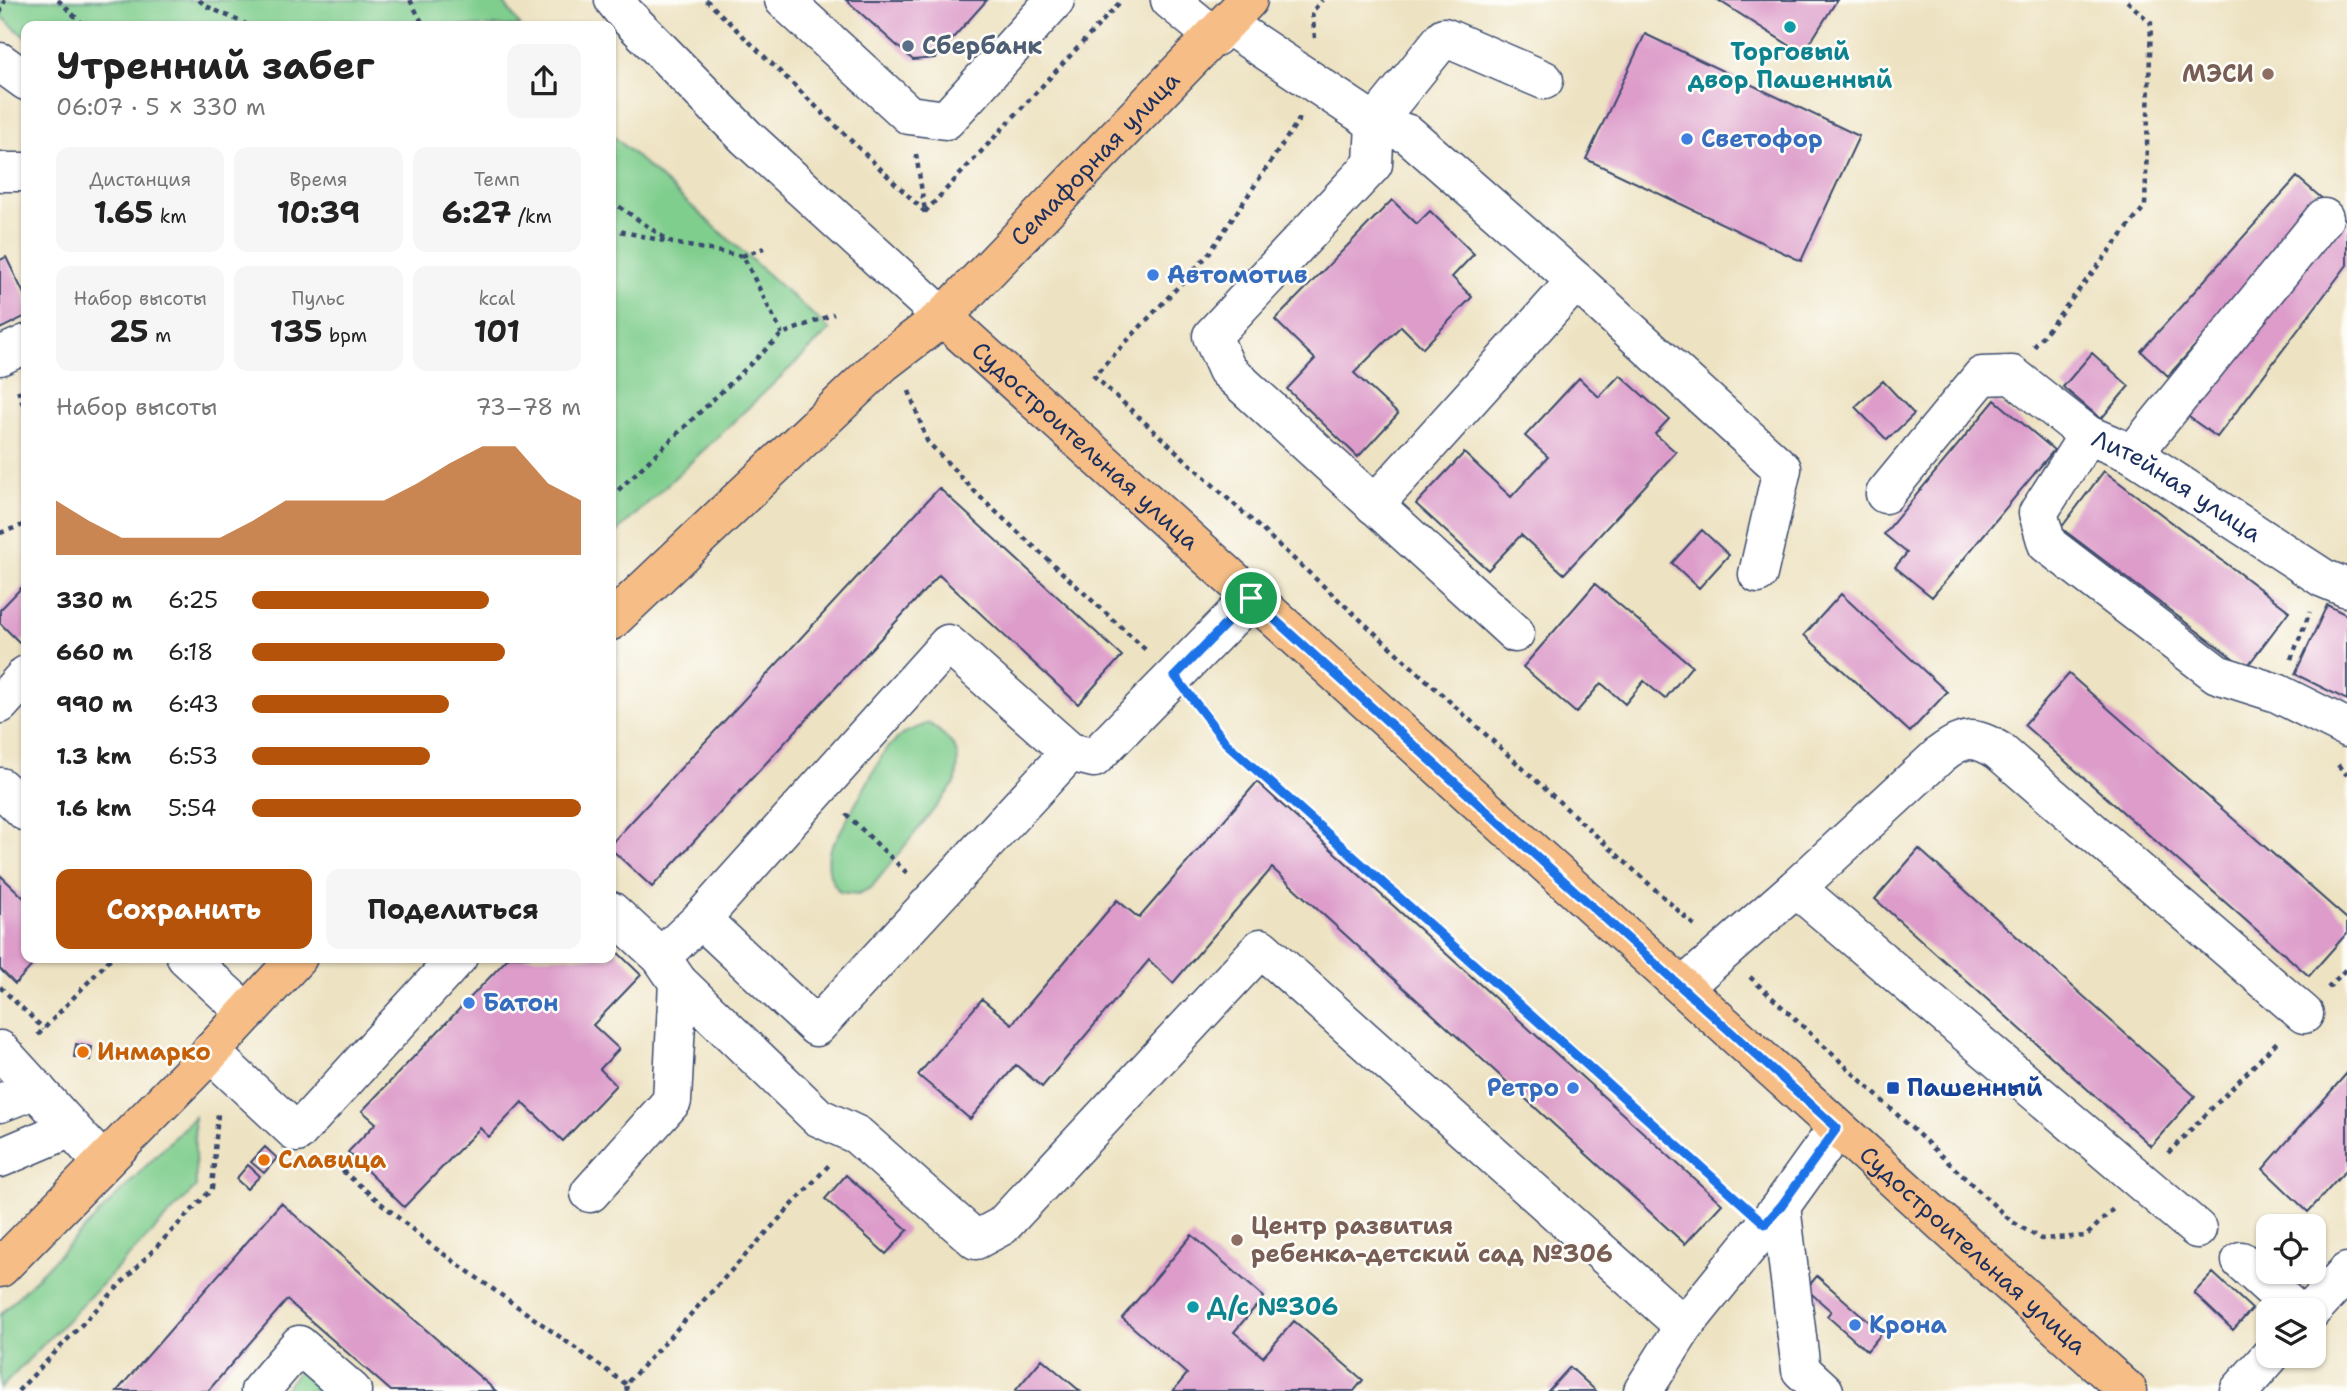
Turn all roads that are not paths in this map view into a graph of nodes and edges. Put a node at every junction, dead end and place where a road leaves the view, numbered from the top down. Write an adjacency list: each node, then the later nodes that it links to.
1 (614, 0): 14 (street, Судостроительная улица)
2 (784, 0): 3 (street)
3 (1055, 0)
4 (1170, 0): 5 (street)
5 (1230, 20): 9 (street); 14 (main road, Семафорная улица)
6 (0, 62): 7 (street)
7 (21, 77)
8 (1544, 80): 9 (street)
9 (1375, 123): 13 (street); 20 (street)
10 (0, 172): 11 (street)
11 (21, 172)
12 (2324, 218): 18 (street)
13 (1576, 281): 20 (street); 21 (street)
14 (943, 317): 23 (main road, Судостроительная улица); 24 (main road, Семафорная улица)
15 (21, 352): 16 (street)
16 (8, 371)
17 (2088, 435): 18 (street, Литейная улица); 19 (street, Литейная улица); 28 (street)
18 (2133, 454): 22 (street, Литейная улица)
19 (1885, 494)
20 (1374, 505): 25 (street)
21 (1758, 574)
22 (2347, 588)
23 (1251, 598): 29 (street); 37 (main road, Судостроительная улица)
24 (616, 610)
25 (1515, 633)
26 (21, 681): 27 (street)
27 (0, 704)
28 (2347, 729)
29 (1070, 752): 32 (street); 32 (street)
30 (1796, 888): 37 (street); 39 (street); 50 (street)
31 (616, 916): 36 (street)
32 (701, 919): 36 (street)
33 (193, 963): 38 (street)
34 (293, 963): 38 (main road)
35 (453, 963): 40 (street)
36 (669, 970): 48 (street); 54 (street)
37 (1683, 987): 45 (main road, Судостроительная улица)
38 (247, 1013): 40 (main road)
39 (2304, 1014)
40 (209, 1052): 47 (main road)
41 (3, 1053): 42 (street)
42 (36, 1089): 43 (street); 44 (street)
43 (0, 1103)
44 (71, 1128): 46 (street); 47 (street)
45 (1837, 1128): 49 (street); 60 (main road, Судостроительная улица)
46 (0, 1158)
47 (102, 1162): 52 (main road)
48 (590, 1194)
49 (1773, 1215): 54 (street); 59 (street)
50 (2197, 1229)
51 (2241, 1261): 53 (street)
52 (0, 1268)
53 (2319, 1298)
54 (1684, 1326): 56 (street)
55 (2259, 1368): 61 (street)
56 (1647, 1390)
57 (260, 1391): 58 (street)
58 (352, 1391)
59 (1824, 1391)
60 (2128, 1391)
61 (2239, 1391)

